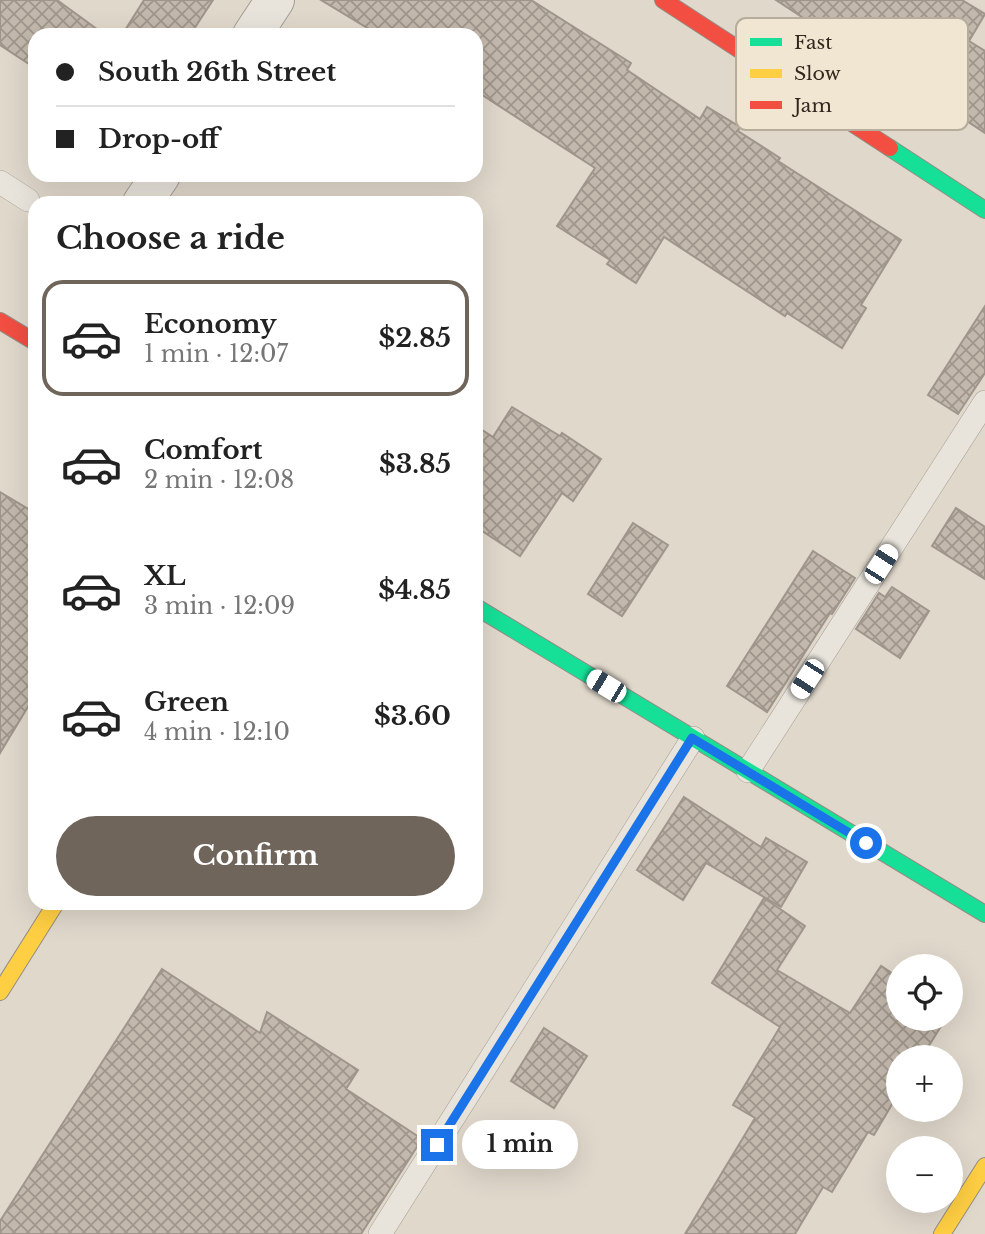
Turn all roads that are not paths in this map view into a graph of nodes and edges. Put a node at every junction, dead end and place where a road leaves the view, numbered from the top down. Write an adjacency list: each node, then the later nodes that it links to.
1 (275, 0): 3 (street)
2 (665, 1): 4 (street)
3 (257, 28)
4 (736, 47)
5 (863, 130): 8 (street)
6 (0, 182): 7 (lane)
7 (28, 200)
8 (985, 210)
9 (0, 321): 10 (street)
10 (28, 338)
11 (985, 402): 14 (lane)
12 (483, 611): 13 (street)
13 (692, 738): 14 (street); 19 (lane)
14 (748, 771): 16 (street)
15 (52, 910): 17 (street)
16 (985, 914)
17 (1, 989)
18 (985, 1166): 20 (street)
19 (380, 1234)
20 (942, 1234)

